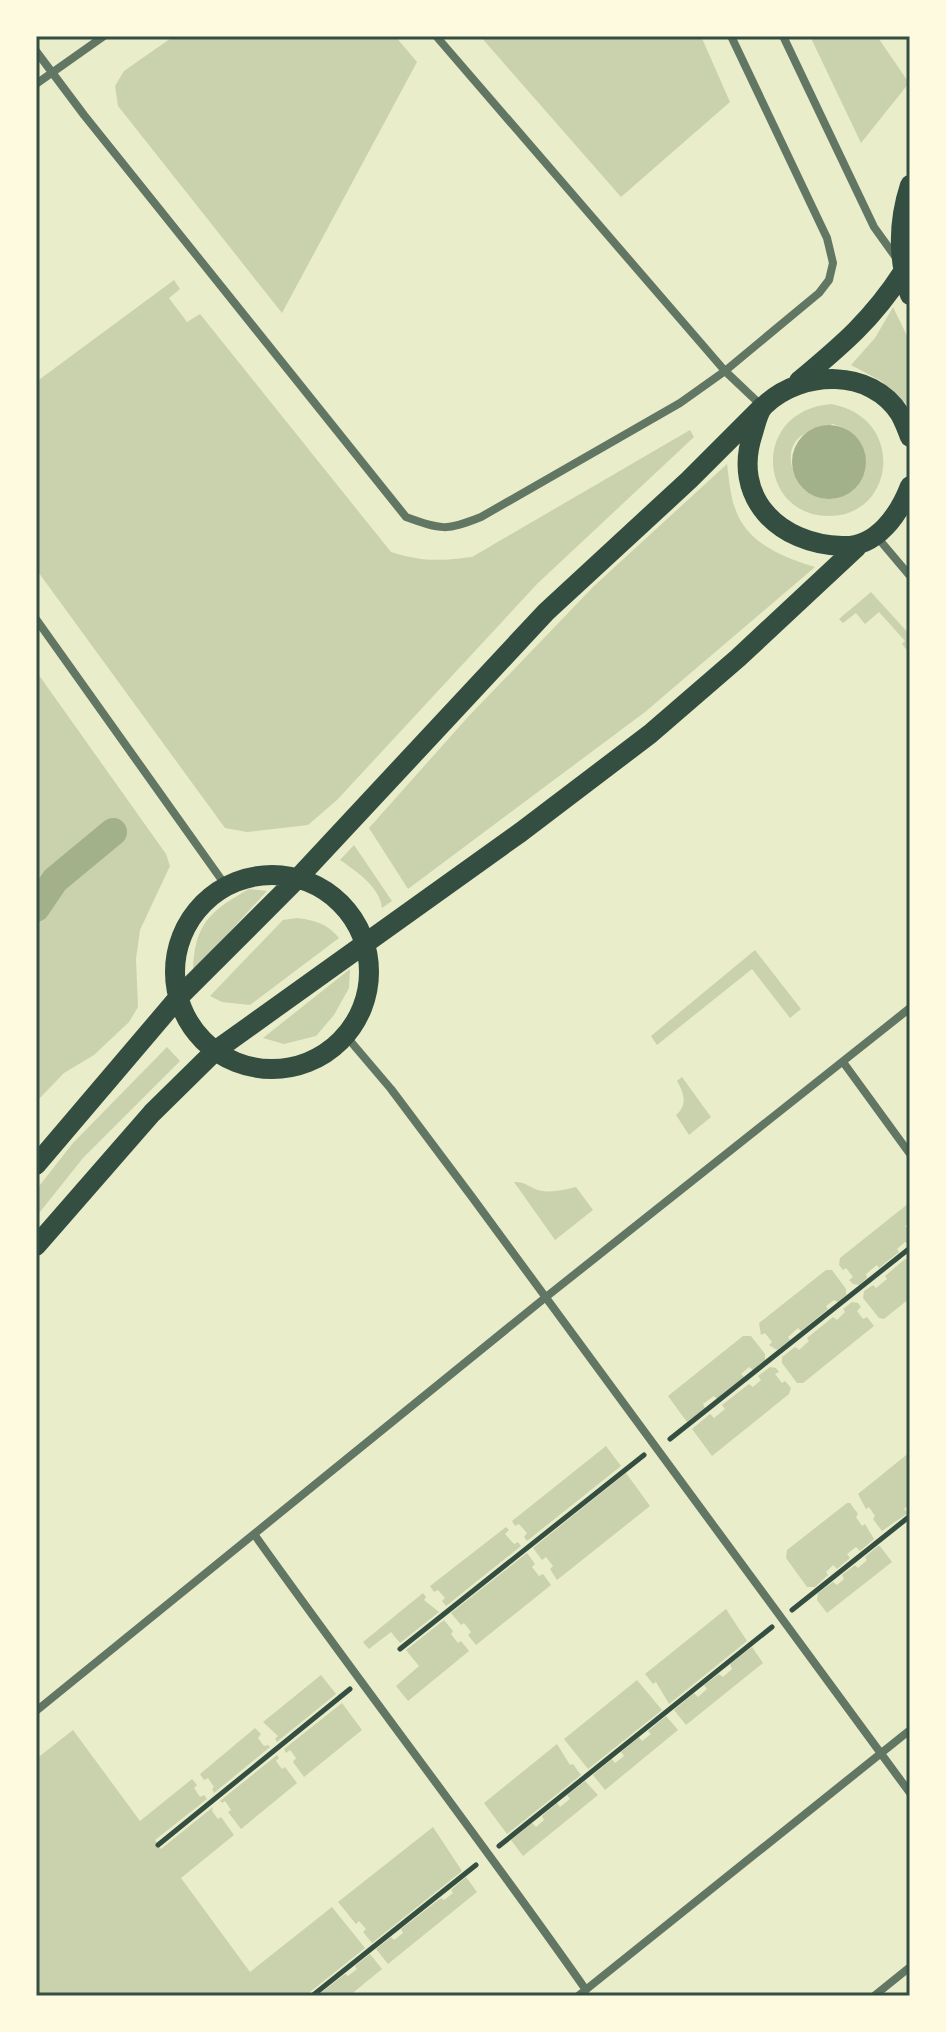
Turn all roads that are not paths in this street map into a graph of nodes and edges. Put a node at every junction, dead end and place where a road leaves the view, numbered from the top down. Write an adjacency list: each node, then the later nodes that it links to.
1 (104, 36): 6 (street)
2 (436, 36): 11 (street)
3 (731, 36): 11 (street)
4 (783, 36): 9 (street)
5 (36, 51): 6 (street)
6 (52, 72): 7 (street); 11 (street)
7 (36, 84)
8 (910, 185): 9 (main road)
9 (902, 268): 10 (main road); 12 (main road)
10 (910, 295)
11 (725, 371): 13 (street)
12 (791, 388): 13 (main road); 14 (main road)
13 (763, 406): 18 (main road); 21 (main road)
14 (910, 437)
15 (910, 486): 16 (main road)
16 (906, 504): 17 (main road)
17 (876, 536): 18 (main road); 19 (street)
18 (857, 547): 23 (main road)
19 (910, 576)
20 (36, 619): 22 (street)
21 (298, 878): 22 (main road); 23 (main road); 24 (main road)
22 (226, 886): 24 (main road)
23 (365, 942): 26 (main road); 27 (main road)
24 (178, 998): 27 (main road); 30 (main road)
25 (910, 1008): 28 (street)
26 (346, 1036): 27 (main road); 32 (street)
27 (215, 1051): 31 (main road)
28 (843, 1062): 29 (street); 32 (street)
29 (910, 1154)
30 (36, 1165)
31 (36, 1246)
32 (546, 1297): 33 (street); 36 (street)
33 (254, 1534): 34 (street); 39 (street)
34 (36, 1711)
35 (910, 1730): 36 (street)
36 (881, 1753): 37 (street); 39 (street)
37 (910, 1793)
38 (910, 1967): 41 (street)
39 (586, 1990): 40 (street)
40 (578, 1996)
41 (874, 1996)

